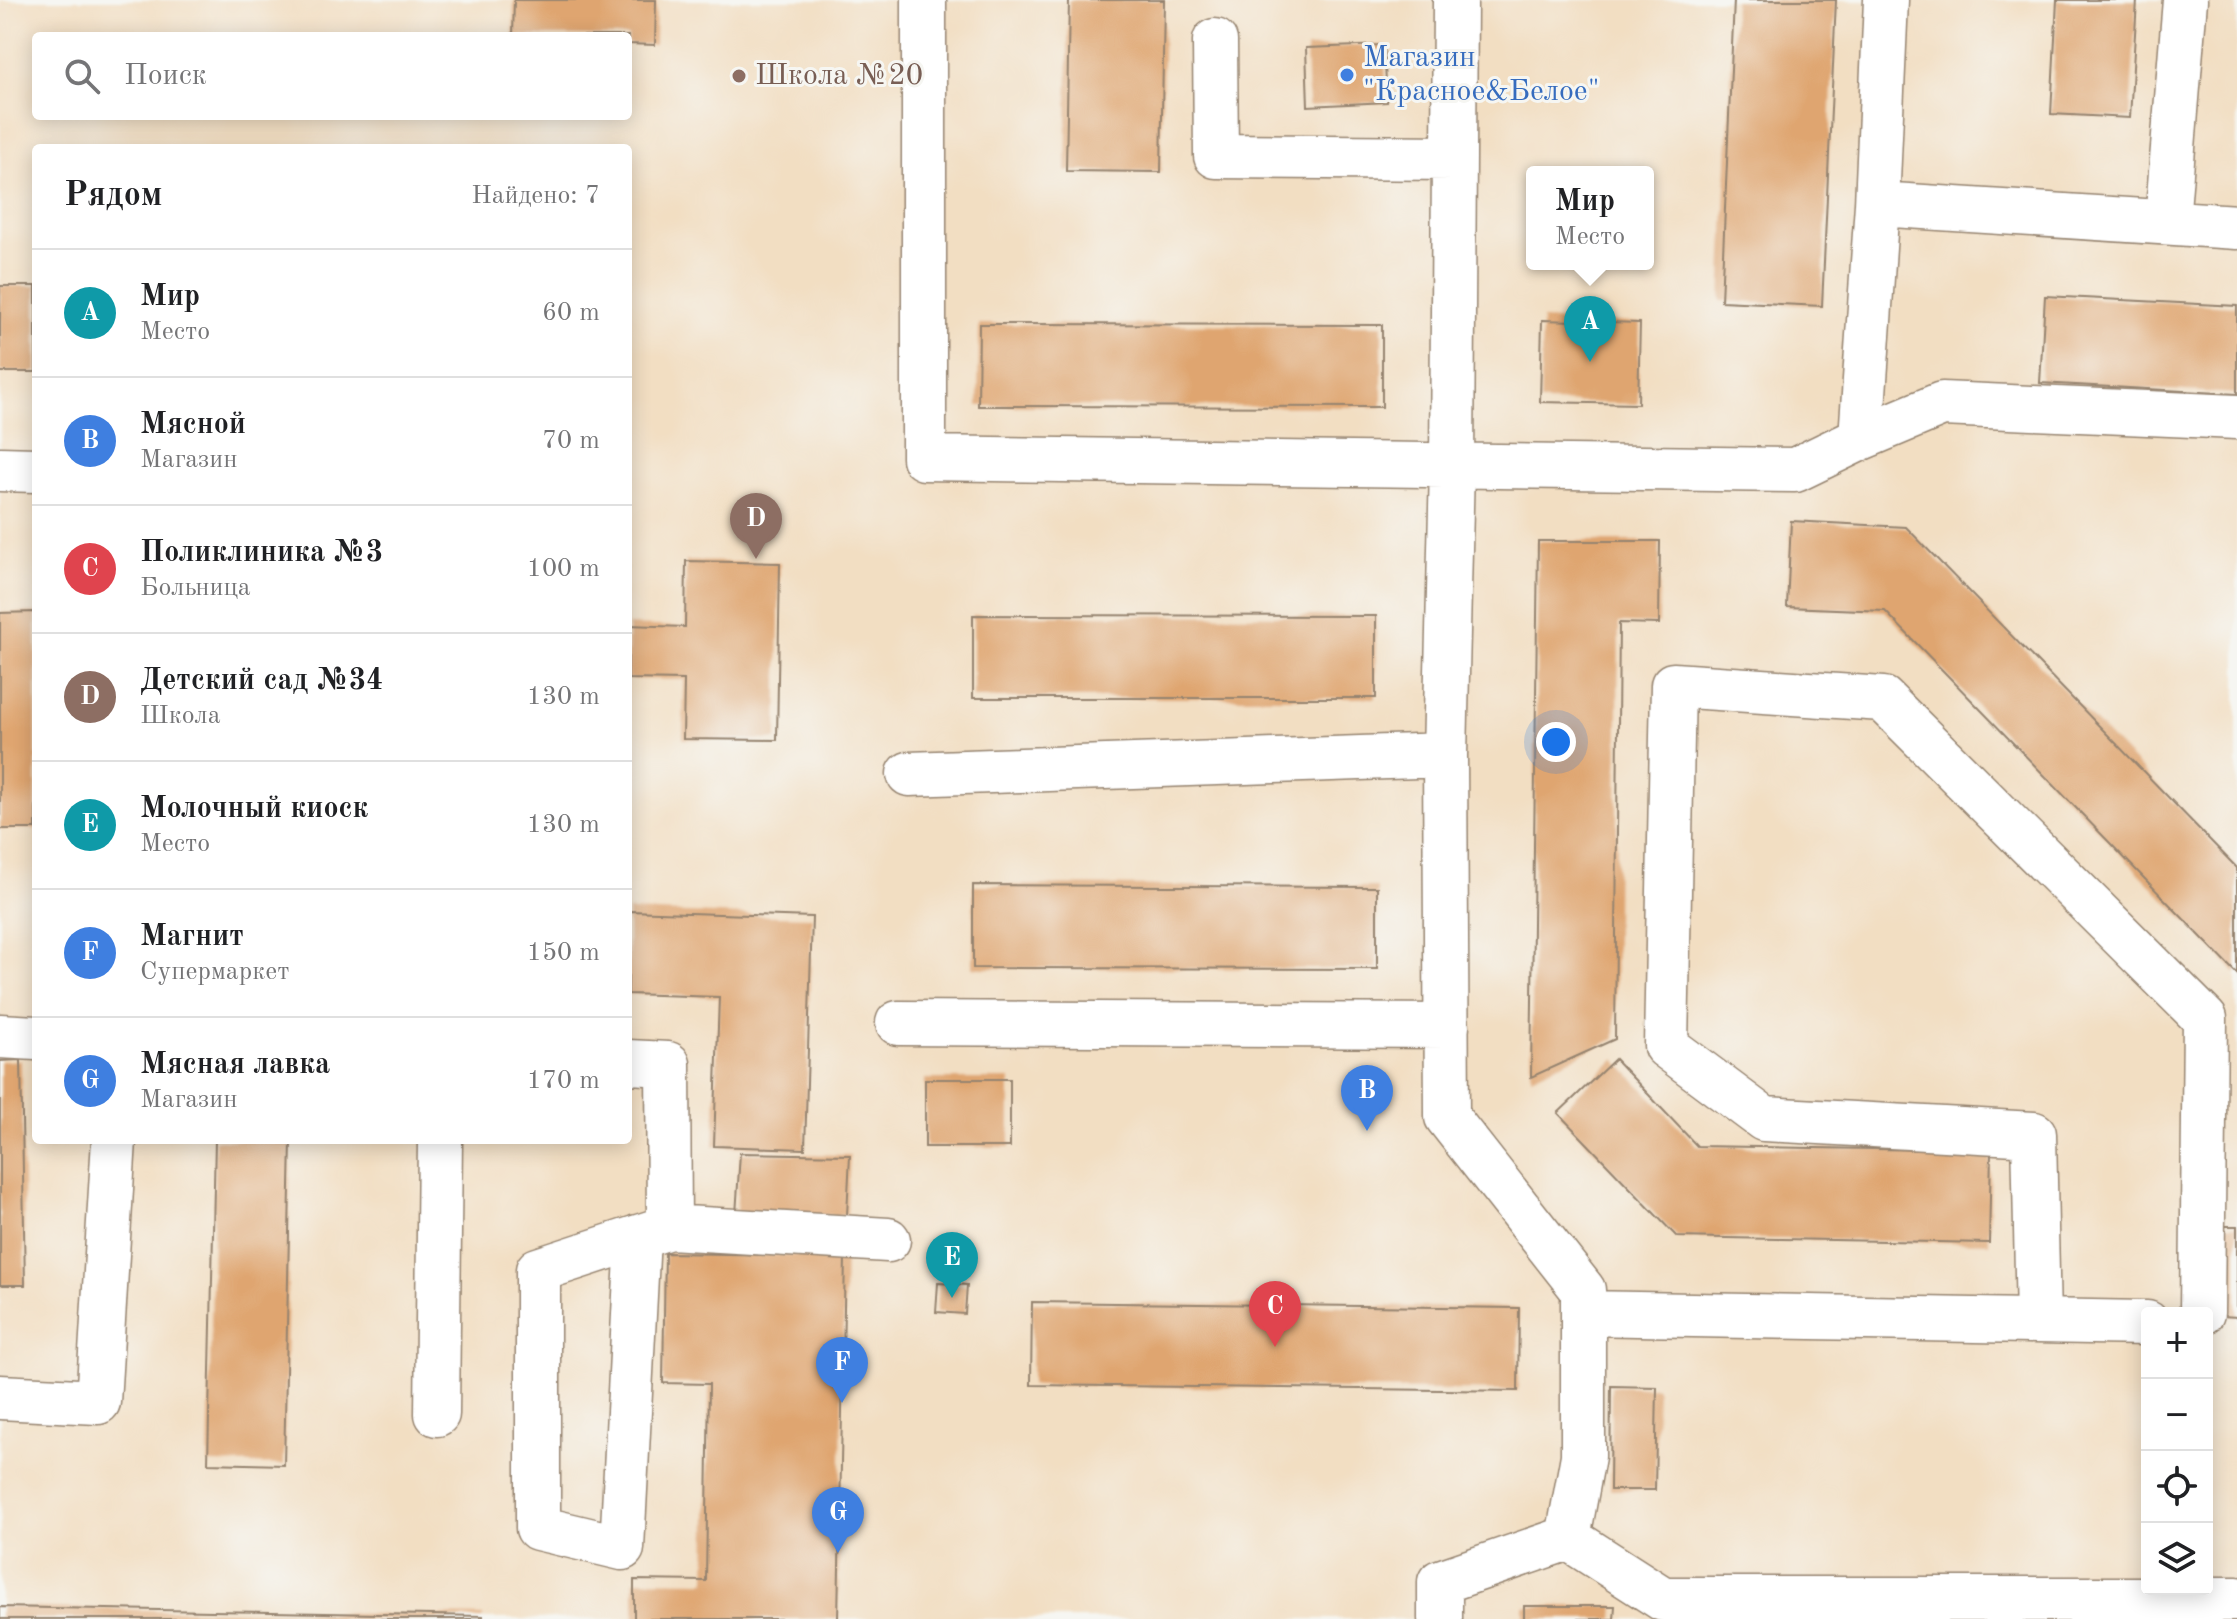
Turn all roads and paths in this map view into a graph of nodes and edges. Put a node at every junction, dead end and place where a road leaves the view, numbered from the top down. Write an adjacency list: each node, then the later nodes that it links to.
1 (924, 0): 12 (lane)
2 (1455, 0): 6 (lane)
3 (1886, 0): 7 (lane)
4 (2185, 0): 8 (lane)
5 (1215, 41): 6 (lane)
6 (1454, 158): 12 (lane)
7 (1877, 204): 8 (lane); 11 (lane)
8 (2167, 222): 9 (lane)
9 (2237, 227)
10 (2237, 417): 11 (lane)
11 (1861, 438): 12 (lane)
12 (1452, 467): 15 (lane)
13 (0, 469): 14 (lane)
14 (32, 470)
15 (1445, 755): 16 (lane); 18 (lane)
16 (909, 774)
17 (898, 1023): 18 (lane)
18 (1447, 1026): 27 (lane)
19 (0, 1036): 20 (lane)
20 (32, 1038)
21 (632, 1062): 24 (lane)
22 (114, 1144): 30 (lane)
23 (440, 1144): 31 (lane)
24 (654, 1232): 24 (lane); 25 (lane)
25 (888, 1240)
26 (2202, 1307): 28 (lane)
27 (1583, 1313): 28 (lane); 32 (lane)
28 (2038, 1321): 29 (lane)
29 (2141, 1323)
30 (0, 1397)
31 (437, 1414)
32 (1568, 1538): 33 (lane); 34 (lane)
33 (2237, 1599)
34 (1440, 1619)

